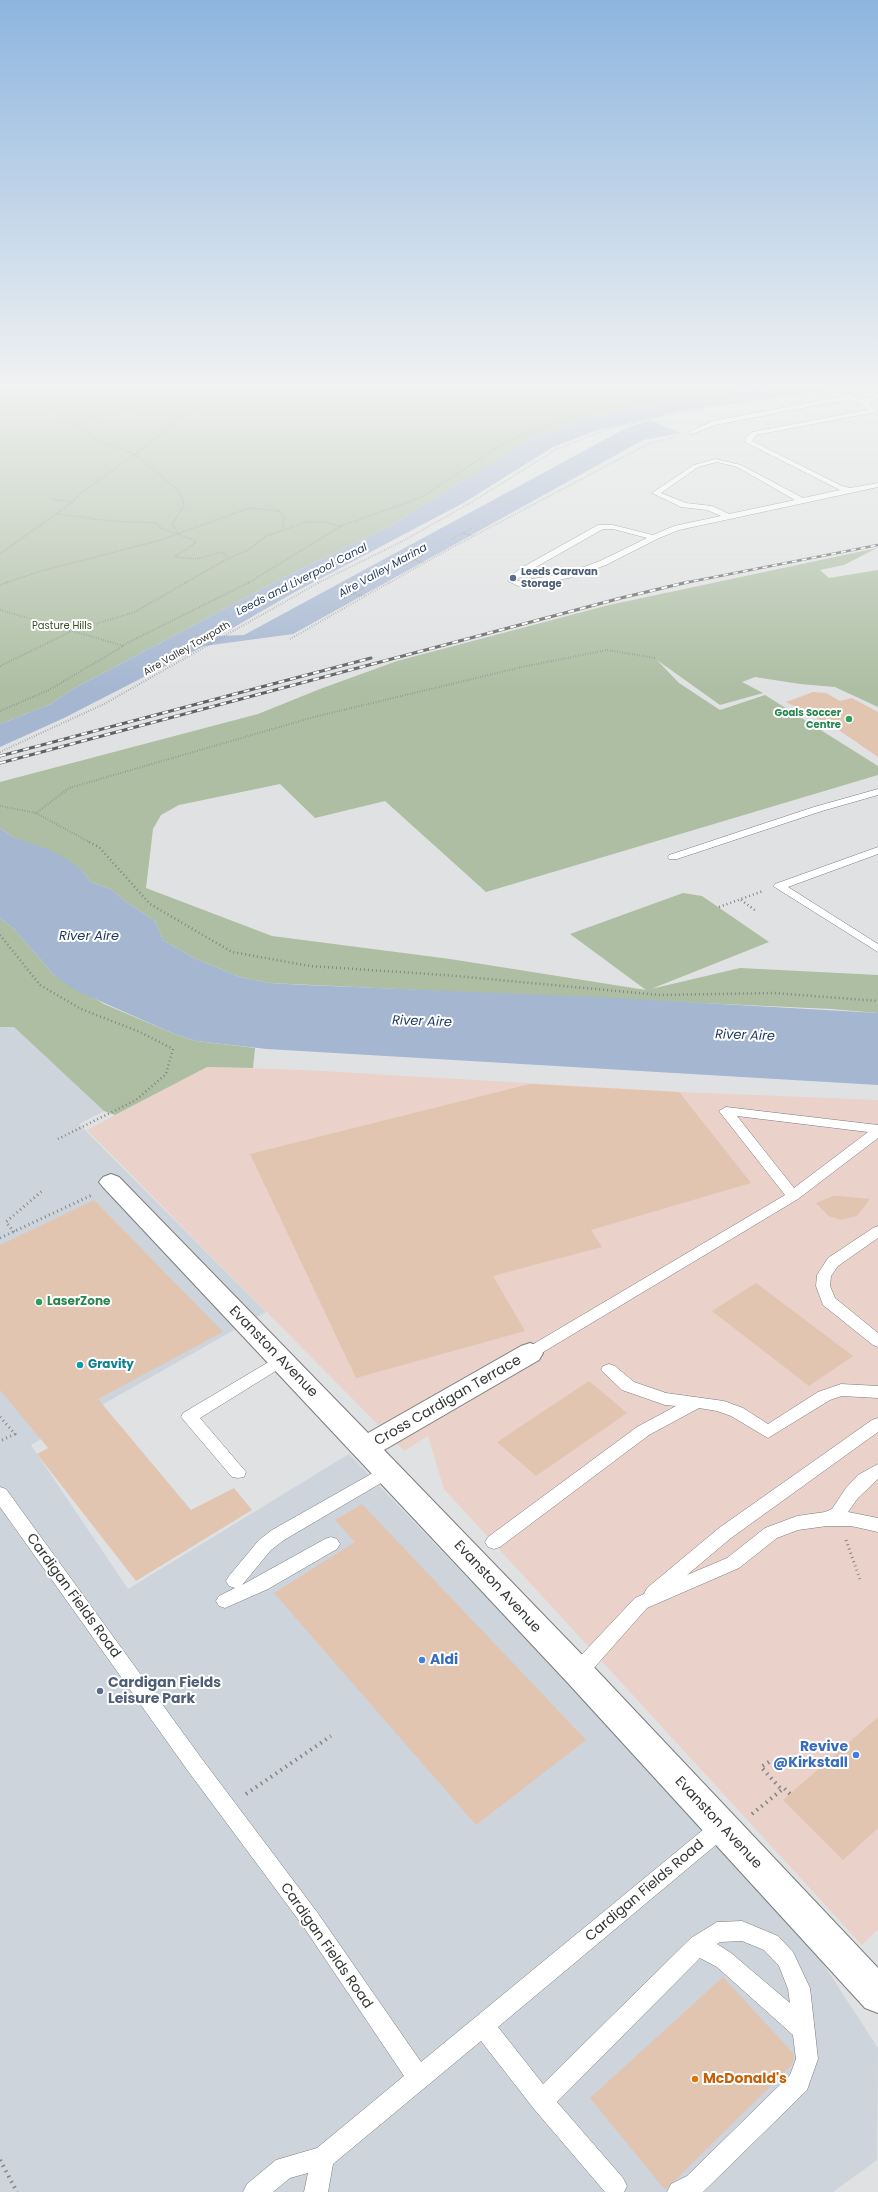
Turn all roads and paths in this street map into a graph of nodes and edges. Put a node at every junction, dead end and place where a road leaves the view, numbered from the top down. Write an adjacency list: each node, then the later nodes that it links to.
1 (91, 486): 13 (path)
2 (173, 486): 20 (path)
3 (438, 486): 16 (path)
4 (497, 486): 42 (path, Aire Valley Towpath)
5 (568, 486): 21 (path)
6 (666, 486): 15 (lane)
7 (776, 486): 12 (lane)
8 (837, 486): 10 (lane)
9 (871, 486): 10 (lane)
10 (850, 490): 12 (lane)
11 (51, 499): 13 (path)
12 (803, 501): 15 (lane)
13 (73, 502): 14 (path)
14 (56, 514): 20 (path); 24 (path)
15 (729, 517): 22 (lane)
16 (341, 526): 18 (path); 38 (path)
17 (472, 528): 19 (path)
18 (283, 529): 20 (path); 26 (path)
19 (463, 533): 21 (path); 23 (path)
20 (179, 534): 26 (path); 30 (path)
21 (474, 536): 28 (path)
22 (654, 537): 22 (lane)
23 (452, 539)
24 (0, 554)
25 (424, 555): 27 (path)
26 (229, 558): 36 (path)
27 (414, 560): 28 (path); 29 (path)
28 (425, 563): 33 (path)
29 (403, 566)
30 (0, 585)
31 (364, 588): 32 (path)
32 (353, 594): 33 (path); 34 (path)
33 (365, 596): 37 (path)
34 (342, 599)
35 (0, 610): 36 (path)
36 (72, 631): 38 (path); 40 (path)
37 (290, 638)
38 (124, 646): 41 (path)
39 (655, 658): 45 (path)
40 (0, 666)
41 (0, 711)
42 (0, 752)
43 (878, 792): 47 (lane)
44 (0, 806): 45 (path)
45 (36, 813): 54 (path)
46 (878, 850): 48 (lane)
47 (673, 856)
48 (779, 886): 49 (path); 53 (lane)
49 (740, 900): 50 (path); 51 (path)
50 (719, 907)
51 (756, 911)
52 (0, 935): 56 (path)
53 (878, 949)
54 (878, 1002)
55 (878, 1130): 59 (lane); 59 (lane)
56 (58, 1139)
57 (111, 1182): 66 (street, Evanston Avenue)
58 (42, 1191): 62 (path)
59 (793, 1196): 65 (lane)
60 (84, 1198): 62 (path)
61 (878, 1231): 64 (lane)
62 (14, 1232): 63 (path)
63 (0, 1238)
64 (878, 1341)
65 (530, 1353): 73 (street, Cross Cardigan Terrace)
66 (282, 1360): 73 (street, Evanston Avenue); 76 (lane)
67 (609, 1370): 69 (lane)
68 (878, 1392): 69 (lane)
69 (697, 1402): 81 (lane)
70 (0, 1417): 72 (path)
71 (878, 1424): 86 (lane)
72 (0, 1442)
73 (365, 1448): 75 (street, Evanston Avenue)
74 (878, 1470): 78 (lane)
75 (387, 1471): 83 (lane); 87 (street, Evanston Avenue)
76 (238, 1472)
77 (0, 1494): 92 (lane, Cardigan Fields Road)
78 (827, 1519): 79 (lane); 86 (lane)
79 (878, 1525)
80 (844, 1533): 84 (path)
81 (494, 1542)
82 (331, 1544): 85 (lane)
83 (235, 1581)
84 (862, 1582)
85 (225, 1601)
86 (641, 1604): 87 (lane)
87 (578, 1672): 93 (street, Evanston Avenue)
88 (331, 1736): 92 (path)
89 (769, 1762): 90 (path)
90 (782, 1790): 91 (path); 93 (path)
91 (790, 1794)
92 (226, 1808): 98 (lane, Cardigan Fields Road)
93 (725, 1830): 95 (street, Evanston Avenue); 96 (lane, Cardigan Fields Road)
94 (698, 1945): 97 (lane); 97 (lane); 99 (lane)
95 (875, 1985)
96 (482, 2025): 98 (lane, Cardigan Fields Road); 99 (lane)
97 (805, 2031): 106 (lane)
98 (420, 2079): 100 (lane)
99 (542, 2102): 102 (lane)
100 (323, 2158): 104 (lane); 105 (lane)
101 (0, 2160): 103 (path)
102 (615, 2186)
103 (17, 2192)
104 (255, 2192)
105 (316, 2192)
106 (679, 2192)

